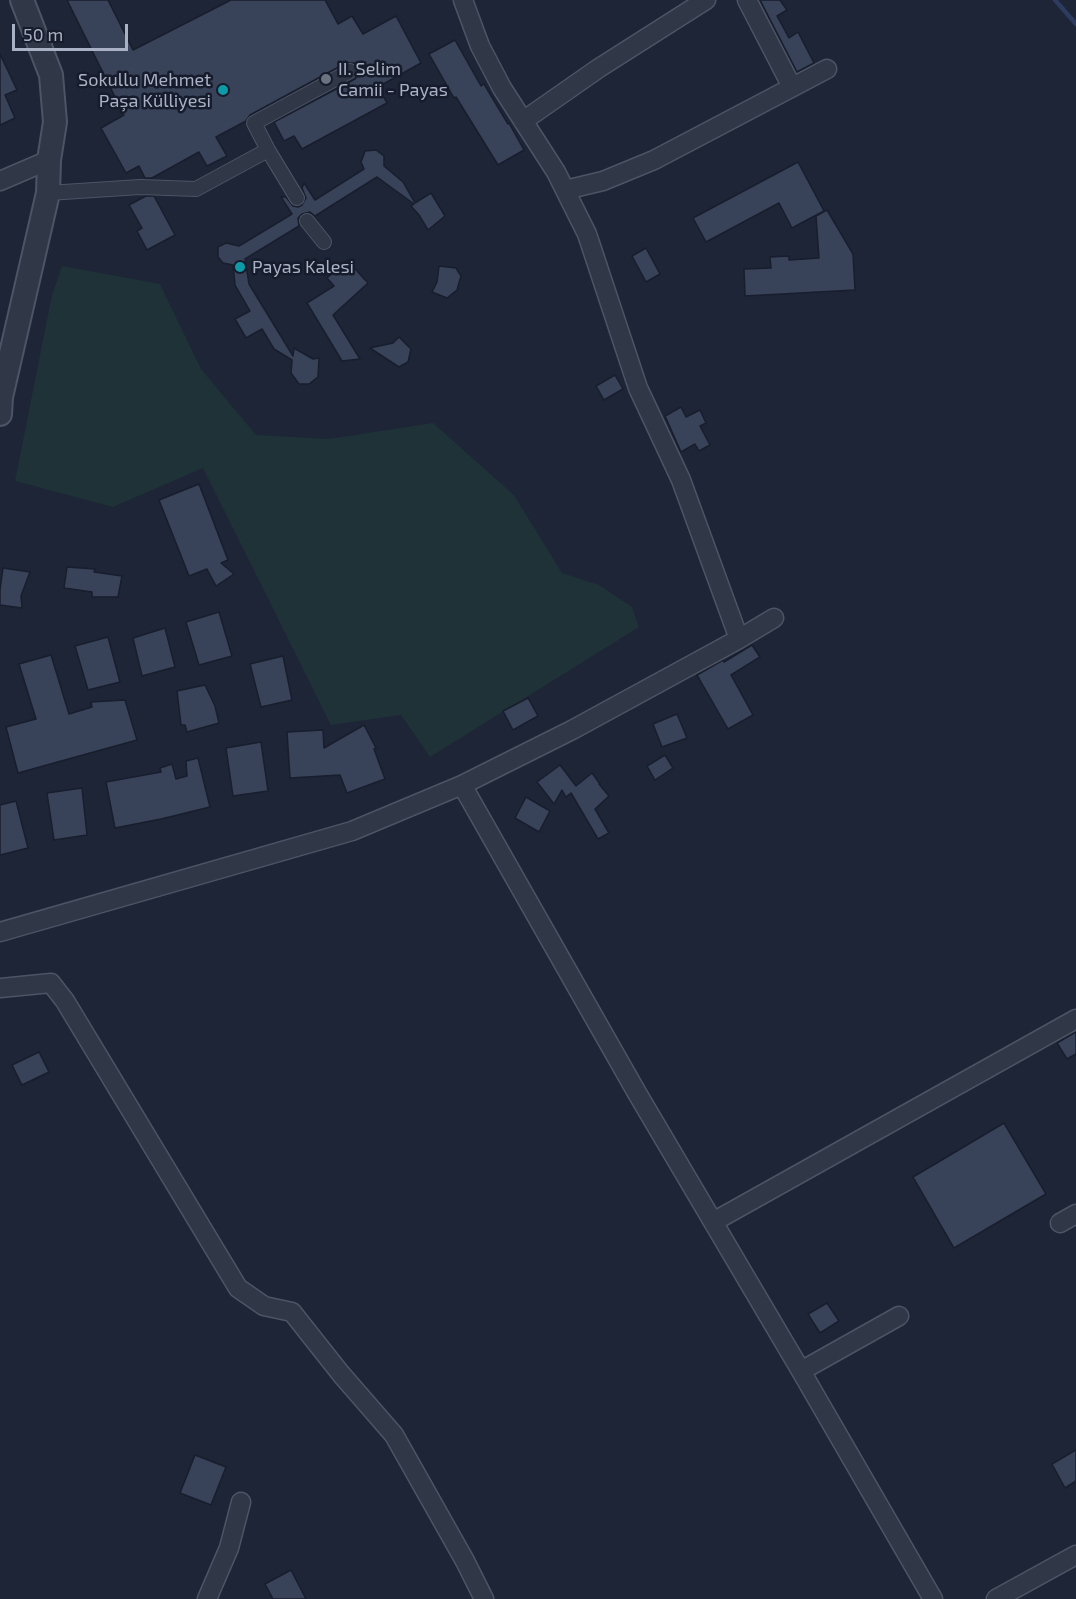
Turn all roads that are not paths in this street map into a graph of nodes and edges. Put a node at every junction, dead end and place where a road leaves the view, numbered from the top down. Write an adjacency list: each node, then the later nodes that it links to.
1 (22, 0): 10 (street)
2 (463, 0): 8 (street)
3 (706, 0): 8 (street)
4 (747, 0): 7 (street)
5 (827, 69): 7 (street)
6 (350, 71): 9 (street)
7 (792, 87): 12 (street)
8 (523, 121): 12 (street)
9 (268, 150): 13 (street); 14 (street)
10 (49, 160): 11 (street); 13 (street)
11 (0, 181)
12 (565, 190): 19 (street)
13 (48, 193): 17 (street)
14 (297, 198)
15 (307, 221): 16 (street)
16 (324, 242)
17 (0, 402)
18 (774, 618): 19 (street)
19 (739, 639): 20 (street)
20 (462, 785): 21 (street); 24 (street)
21 (0, 932)
22 (0, 988): 30 (street)
23 (1076, 1019): 24 (street)
24 (712, 1222): 26 (street)
25 (899, 1316): 26 (street)
26 (801, 1371): 31 (street)
27 (241, 1502): 29 (street)
28 (1076, 1555): 32 (street)
29 (207, 1599)
30 (484, 1599)
31 (933, 1599)
32 (996, 1599)

